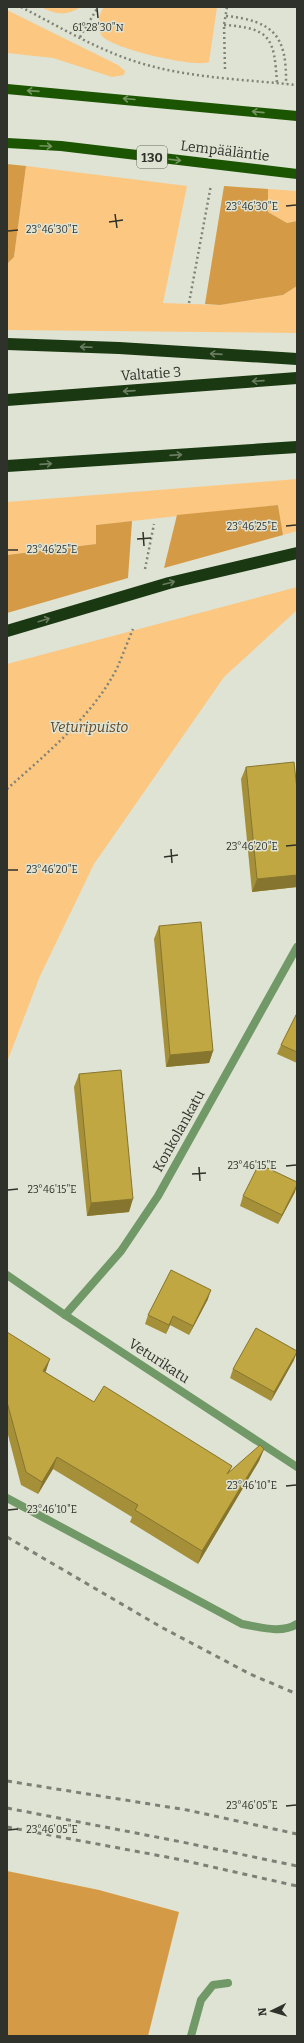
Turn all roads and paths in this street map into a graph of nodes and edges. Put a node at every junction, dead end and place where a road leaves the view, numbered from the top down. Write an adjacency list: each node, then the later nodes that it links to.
1 (21, 7): 6 (path)
2 (98, 7): 6 (path)
3 (227, 7): 4 (path)
4 (226, 16): 5 (path); 9 (path)
5 (224, 26): 7 (path); 8 (path)
6 (80, 37): 8 (path)
7 (225, 68)
8 (277, 83): 9 (path)
9 (286, 84): 10 (path)
10 (297, 85)
11 (7, 89): 12 (main road, one-way to 11)
12 (297, 116)
13 (7, 143): 14 (main road, Lempääläntie / 130, one-way to 14)
14 (297, 174)
15 (211, 185): 16 (path)
16 (189, 303)
17 (7, 344): 18 (highway, one-way to 17)
18 (297, 359)
19 (297, 378): 20 (highway, Valtatie 3, one-way to 20)
20 (7, 400)
21 (297, 447): 22 (highway, one-way to 21)
22 (7, 466)
23 (154, 524): 25 (path)
24 (297, 553): 27 (highway, one-way to 24)
25 (144, 572)
26 (133, 629): 28 (path)
27 (7, 631)
28 (7, 789)
29 (297, 947): 31 (street, Konkolankatu)
30 (7, 1275): 31 (street, Veturikatu)
31 (65, 1315): 32 (street, Veturikatu)
32 (297, 1467)
33 (7, 1498): 34 (street)
34 (297, 1624)
35 (228, 1983): 36 (street)
36 (191, 2036)

